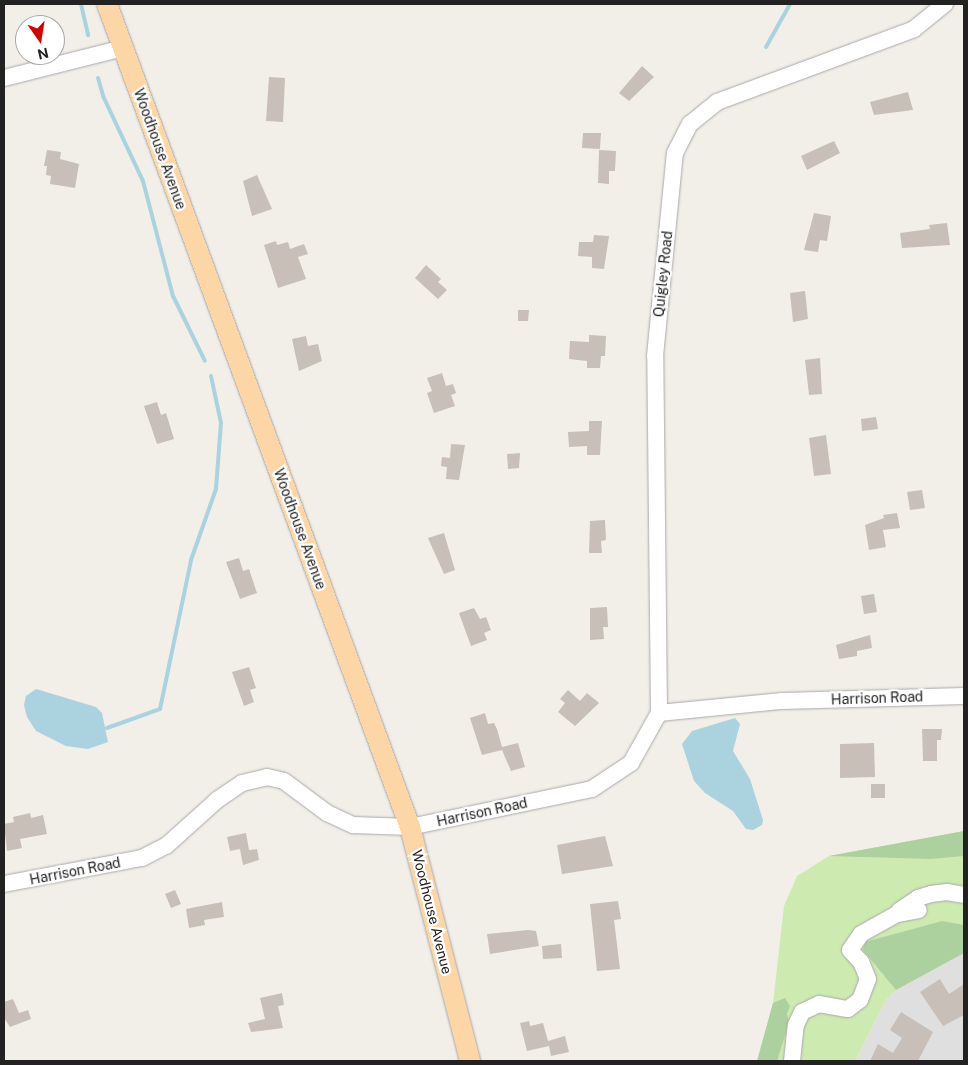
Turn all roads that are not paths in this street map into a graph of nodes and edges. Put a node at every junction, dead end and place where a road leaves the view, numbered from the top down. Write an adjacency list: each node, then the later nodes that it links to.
1 (107, 4): 3 (main road, Woodhouse Avenue)
2 (945, 4): 6 (street, Quigley Road)
3 (123, 48): 4 (street); 7 (main road, Woodhouse Avenue)
4 (4, 78)
5 (964, 696): 6 (street, Harrison Road)
6 (659, 713): 7 (street, Harrison Road)
7 (410, 827): 8 (street, Harrison Road); 12 (main road, Woodhouse Avenue)
8 (4, 884)
9 (964, 895): 11 (street)
10 (919, 910): 11 (street)
11 (897, 914): 13 (street)
12 (470, 1061)
13 (792, 1061)

